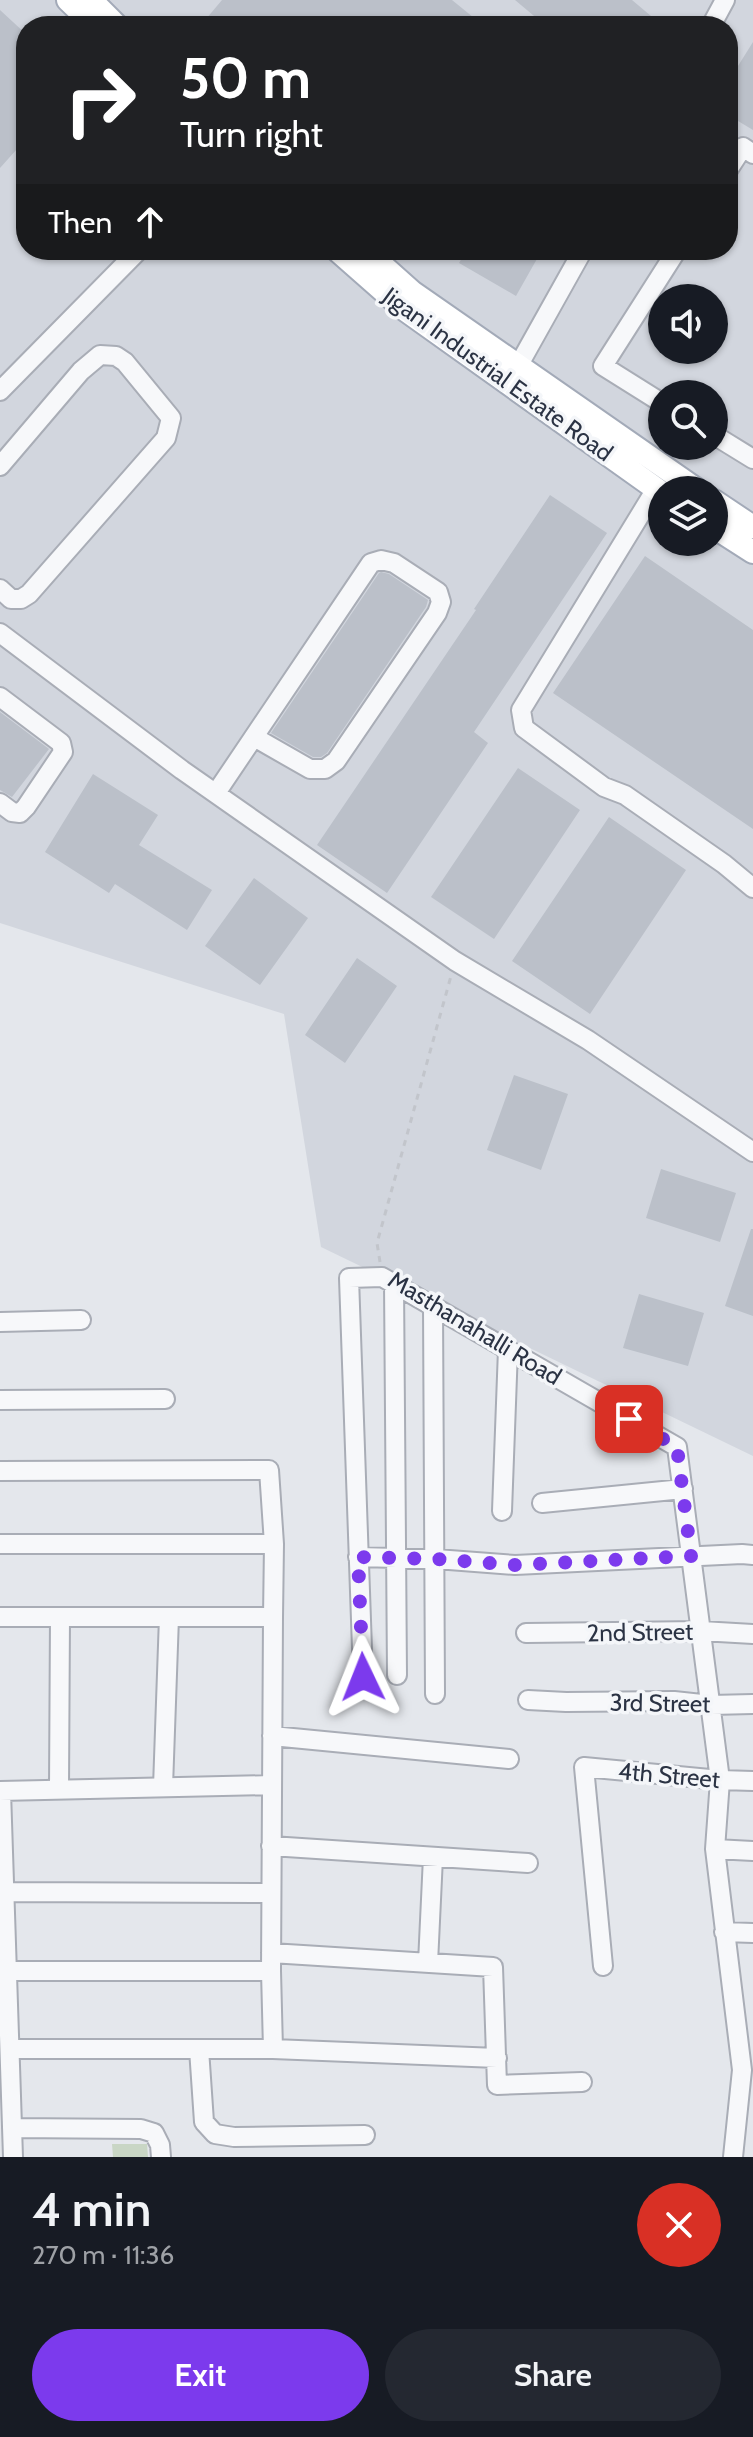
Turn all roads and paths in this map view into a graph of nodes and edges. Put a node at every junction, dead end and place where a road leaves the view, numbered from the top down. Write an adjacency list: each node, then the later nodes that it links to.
1 (68, 0): 3 (main road)
2 (91, 0): 4 (main road)
3 (85, 16)
4 (107, 16)
5 (753, 154): 6 (street)
6 (738, 155)
7 (129, 260): 13 (street)
8 (348, 260): 12 (main road, Jigani Industrial Estate Road)
9 (376, 260): 12 (main road, Jigani Industrial Estate Road)
10 (577, 260): 12 (street)
11 (671, 260): 14 (street)
12 (513, 374): 18 (main road, Jigani Industrial Estate Road); 19 (main road, Jigani Industrial Estate Road)
13 (0, 391)
14 (648, 394)
15 (728, 444): 16 (street)
16 (753, 459)
17 (0, 466): 25 (street)
18 (675, 476)
19 (648, 482)
20 (648, 508): 31 (street)
21 (728, 510): 22 (main road)
22 (753, 527)
23 (728, 536): 24 (main road)
24 (753, 552)
25 (0, 589)
26 (0, 633): 29 (street)
27 (0, 697): 30 (street)
28 (254, 737): 28 (street); 29 (street)
29 (216, 793): 32 (street)
30 (0, 803)
31 (753, 888)
32 (455, 961): 33 (street); 34 (path, Masthanahalli Road)
33 (753, 1152)
34 (388, 1280): 35 (street, Masthanahalli Road); 49 (street); 50 (street)
35 (433, 1306): 38 (street, Masthanahalli Road); 51 (street)
36 (81, 1320): 37 (street)
37 (0, 1322)
38 (508, 1349): 42 (street, Masthanahalli Road); 44 (street)
39 (165, 1399): 40 (street)
40 (0, 1400)
41 (0, 1471): 46 (street)
42 (683, 1489): 43 (street); 48 (street, Masthanahalli Road)
43 (542, 1503)
44 (502, 1511)
45 (0, 1544): 46 (street)
46 (274, 1544): 55 (street)
47 (753, 1555): 48 (street)
48 (691, 1556): 51 (street); 56 (street, Masthanahalli Road)
49 (358, 1557): 50 (street); 60 (street)
50 (397, 1558): 51 (street); 59 (street)
51 (436, 1559): 61 (street)
52 (0, 1617): 53 (street)
53 (60, 1617): 54 (street); 71 (street)
54 (169, 1617): 55 (street); 70 (street)
55 (273, 1617): 65 (street)
56 (701, 1631): 57 (street, 2nd Street); 58 (street, 2nd Street); 64 (street, Masthanahalli Road)
57 (526, 1633)
58 (753, 1634)
59 (397, 1675)
60 (363, 1677)
61 (435, 1694)
62 (528, 1700): 64 (street, 3rd Street)
63 (753, 1704): 64 (street, 3rd Street)
64 (711, 1705): 67 (street, Masthanahalli Road)
65 (272, 1736): 66 (street); 69 (street)
66 (509, 1759)
67 (720, 1780): 68 (street, 4th Street); 74 (street, Masthanahalli Road); 84 (street, 4th Street)
68 (753, 1781)
69 (272, 1785): 70 (street); 73 (street)
70 (163, 1787): 71 (street)
71 (59, 1789): 72 (street)
72 (1, 1791): 78 (street)
73 (271, 1846): 76 (street); 79 (street)
74 (715, 1849): 75 (street); 80 (street, Masthanahalli Road)
75 (753, 1851)
76 (433, 1857): 77 (street); 83 (street)
77 (528, 1863)
78 (4, 1892): 79 (street); 85 (street)
79 (271, 1893): 82 (street)
80 (724, 1932): 81 (street); 91 (street, Masthanahalli Road)
81 (753, 1933)
82 (271, 1962): 83 (street); 85 (street); 89 (street)
83 (428, 1963): 90 (street)
84 (603, 1966)
85 (7, 1971): 87 (street)
86 (753, 2047): 91 (street, Masthanahalli Road)
87 (10, 2049): 88 (street); 93 (street)
88 (199, 2049): 89 (street); 94 (street)
89 (273, 2049): 90 (street)
90 (497, 2058): 92 (street)
91 (742, 2070): 97 (street, Masthanahalli Road)
92 (582, 2082)
93 (12, 2128): 95 (street); 96 (street)
94 (365, 2135)
95 (13, 2157)
96 (161, 2157)
97 (733, 2157)

